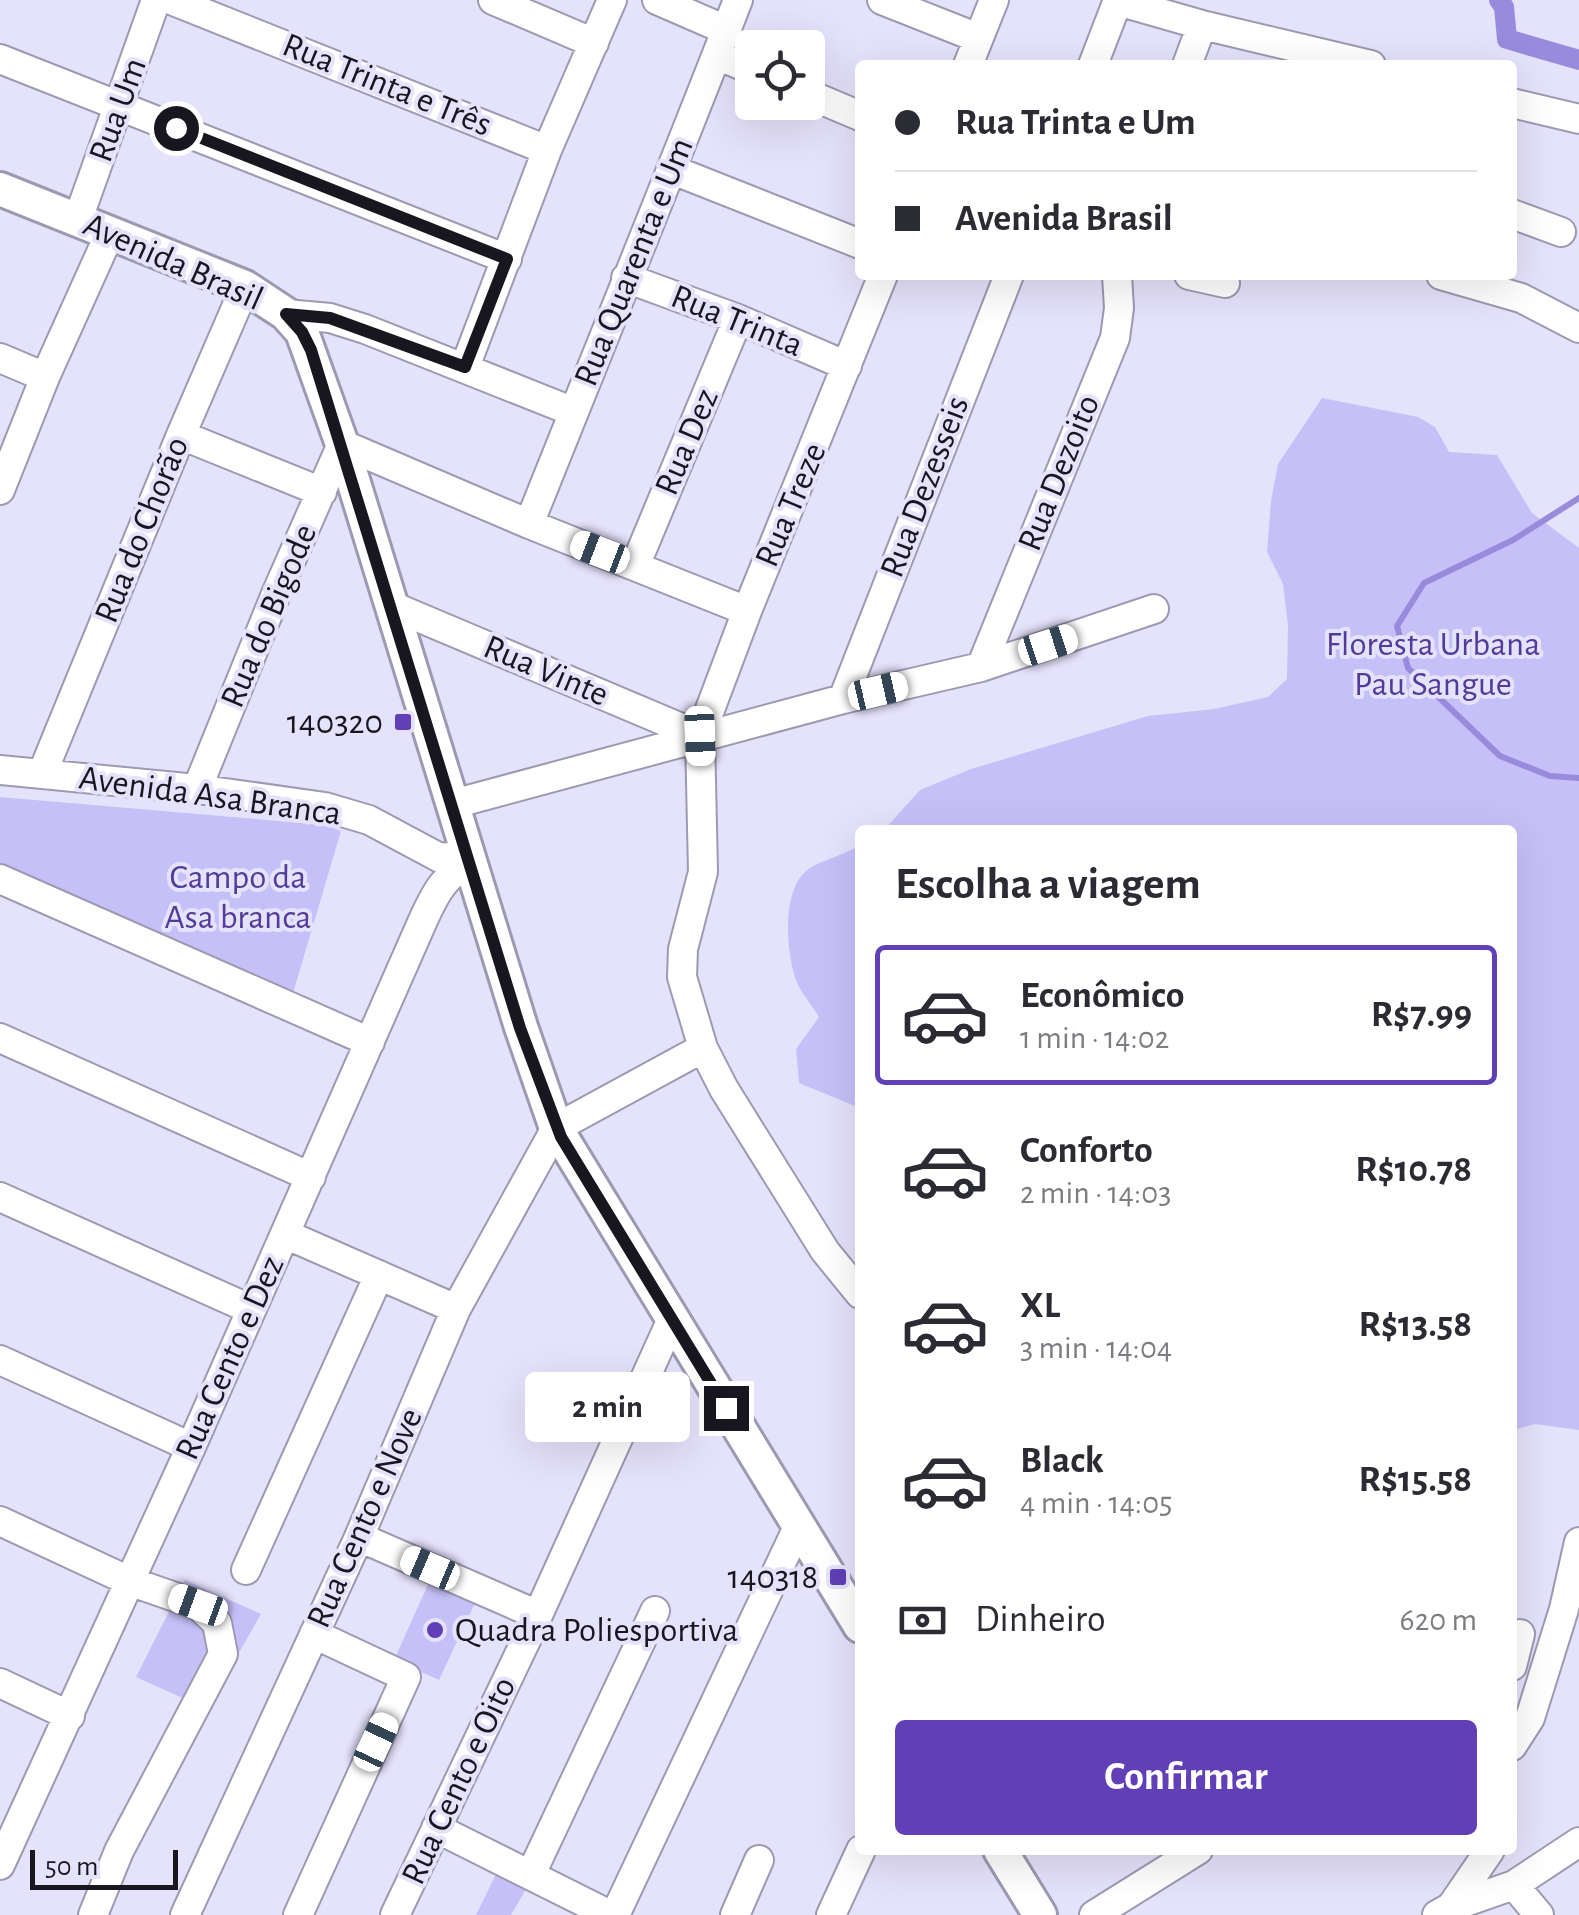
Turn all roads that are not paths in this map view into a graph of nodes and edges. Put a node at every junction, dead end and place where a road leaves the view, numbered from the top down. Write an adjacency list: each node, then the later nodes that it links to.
1 (156, 0): 23 (street, Rua Um)
2 (171, 0): 26 (street, Rua Trinta e Três)
3 (492, 0): 12 (street)
4 (612, 0): 12 (street)
5 (657, 0): 13 (street)
6 (738, 0): 13 (street, Rua Quarenta e Um)
7 (882, 0): 11 (street)
8 (994, 0): 11 (street)
9 (1118, 0): 10 (street); 18 (street)
10 (1202, 24): 15 (street); 19 (street)
11 (978, 38): 17 (street)
12 (594, 43): 26 (street)
13 (722, 43): 14 (street); 27 (street, Rua Quarenta e Um)
14 (735, 55)
15 (1296, 55): 20 (street)
16 (0, 59): 23 (street)
17 (970, 60)
18 (1094, 60)
19 (1189, 60)
20 (1334, 60)
21 (825, 101): 24 (street)
22 (1517, 103): 25 (street)
23 (119, 107): 30 (street, Rua Um); 34 (street)
24 (855, 114)
25 (1579, 119)
26 (547, 150): 34 (street)
27 (674, 170): 33 (street); 35 (street, Rua Quarenta e Um)
28 (0, 190): 30 (main road, Avenida Brasil)
29 (1517, 216): 31 (street)
30 (78, 219): 32 (main road, Avenida Brasil)
31 (1561, 232)
32 (110, 233): 42 (main road, Avenida Brasil); 49 (street)
33 (855, 242)
34 (507, 259): 48 (street)
35 (626, 278): 44 (street, Rua Trinta); 50 (street, Rua Quarenta e Um)
36 (881, 280): 47 (street, Rua Treze)
37 (1007, 280): 61 (street, Rua Dezesseis)
38 (1117, 280): 60 (street, Rua Dezoito)
39 (1212, 280): 41 (street)
40 (1458, 280): 45 (street)
41 (1225, 283)
42 (245, 287): 43 (main road, Avenida Brasil); 51 (street, Rua do Chorão)
43 (286, 314): 48 (street); 52 (main road, Avenida Brasil)
44 (738, 319): 47 (street, Rua Trinta); 56 (street, Rua Dez)
45 (1579, 328)
46 (0, 358): 49 (street)
47 (847, 366): 59 (street, Rua Treze)
48 (465, 367): 50 (street)
49 (46, 377): 53 (street)
50 (574, 412): 55 (street, Rua Quarenta e Um)
51 (180, 435): 54 (street); 64 (street, Rua do Chorão)
52 (342, 444): 54 (street, Rua do Bigode); 55 (street); 57 (main road, Avenida Brasil)
53 (0, 490)
54 (322, 492): 65 (street, Rua do Bigode)
55 (529, 524): 56 (street)
56 (635, 566): 59 (street)
57 (392, 606): 62 (street, Rua Vinte); 66 (main road, Avenida Brasil)
58 (1154, 609): 60 (street)
59 (747, 611): 62 (street, Rua Treze)
60 (981, 667): 61 (street)
61 (843, 699): 62 (street)
62 (700, 736): 66 (street); 71 (street)
63 (0, 770): 64 (street, Avenida Asa Branca)
64 (42, 774): 65 (street, Avenida Asa Branca)
65 (198, 789): 67 (street, Avenida Asa Branca)
66 (453, 804): 67 (main road, Avenida Brasil)
67 (470, 859): 70 (street, Rua Cento e Dez); 72 (main road, Avenida Brasil)
68 (0, 879): 70 (street)
69 (0, 1038): 73 (street)
70 (370, 1042): 73 (street, Rua Cento e Dez)
71 (703, 1048): 72 (street); 77 (street)
72 (556, 1128): 79 (street, Rua Cento e Nove); 80 (main road, Avenida Brasil)
73 (310, 1177): 75 (street, Rua Cento e Dez)
74 (0, 1197): 78 (street)
75 (285, 1234): 76 (street); 78 (street, Rua Cento e Dez)
76 (379, 1275): 79 (street); 87 (street)
77 (855, 1288)
78 (250, 1309): 82 (street, Rua Cento e Dez)
79 (456, 1309): 85 (street, Rua Cento e Nove)
80 (672, 1319): 84 (main road, Avenida Brasil); 90 (street, Rua Cento e Oito)
81 (0, 1360): 82 (street)
82 (191, 1446): 88 (street, Rua Cento e Dez)
83 (0, 1520): 88 (street)
84 (798, 1527): 91 (main road, Avenida Brasil); 113 (street)
85 (358, 1537): 90 (street); 92 (street, Rua Cento e Nove)
86 (1579, 1542): 97 (street)
87 (246, 1570)
88 (129, 1580): 96 (street, Rua Cento e Dez); 109 (street)
89 (655, 1611): 106 (street)
90 (538, 1615): 98 (street, Rua Cento e Oito)
91 (855, 1618)
92 (314, 1634): 110 (street, Rua Cento e Nove); 111 (street)
93 (1520, 1634): 94 (street)
94 (1517, 1646)
95 (0, 1683): 96 (street)
96 (70, 1716): 100 (street, Rua Cento e Dez)
97 (1517, 1738)
98 (436, 1828): 106 (street); 112 (street, Rua Cento e Oito)
99 (1579, 1842): 107 (street)
100 (3, 1850)
101 (859, 1855): 115 (street)
102 (1003, 1855): 116 (main road)
103 (1190, 1855): 117 (street)
104 (1486, 1855): 108 (street)
105 (759, 1860): 114 (street)
106 (531, 1874): 113 (street)
107 (1514, 1885): 108 (street); 118 (street)
108 (1444, 1911)
109 (93, 1915)
110 (186, 1915)
111 (298, 1915)
112 (396, 1915)
113 (613, 1915)
114 (736, 1915)
115 (831, 1915)
116 (1040, 1915)
117 (1094, 1915)
118 (1540, 1915)

